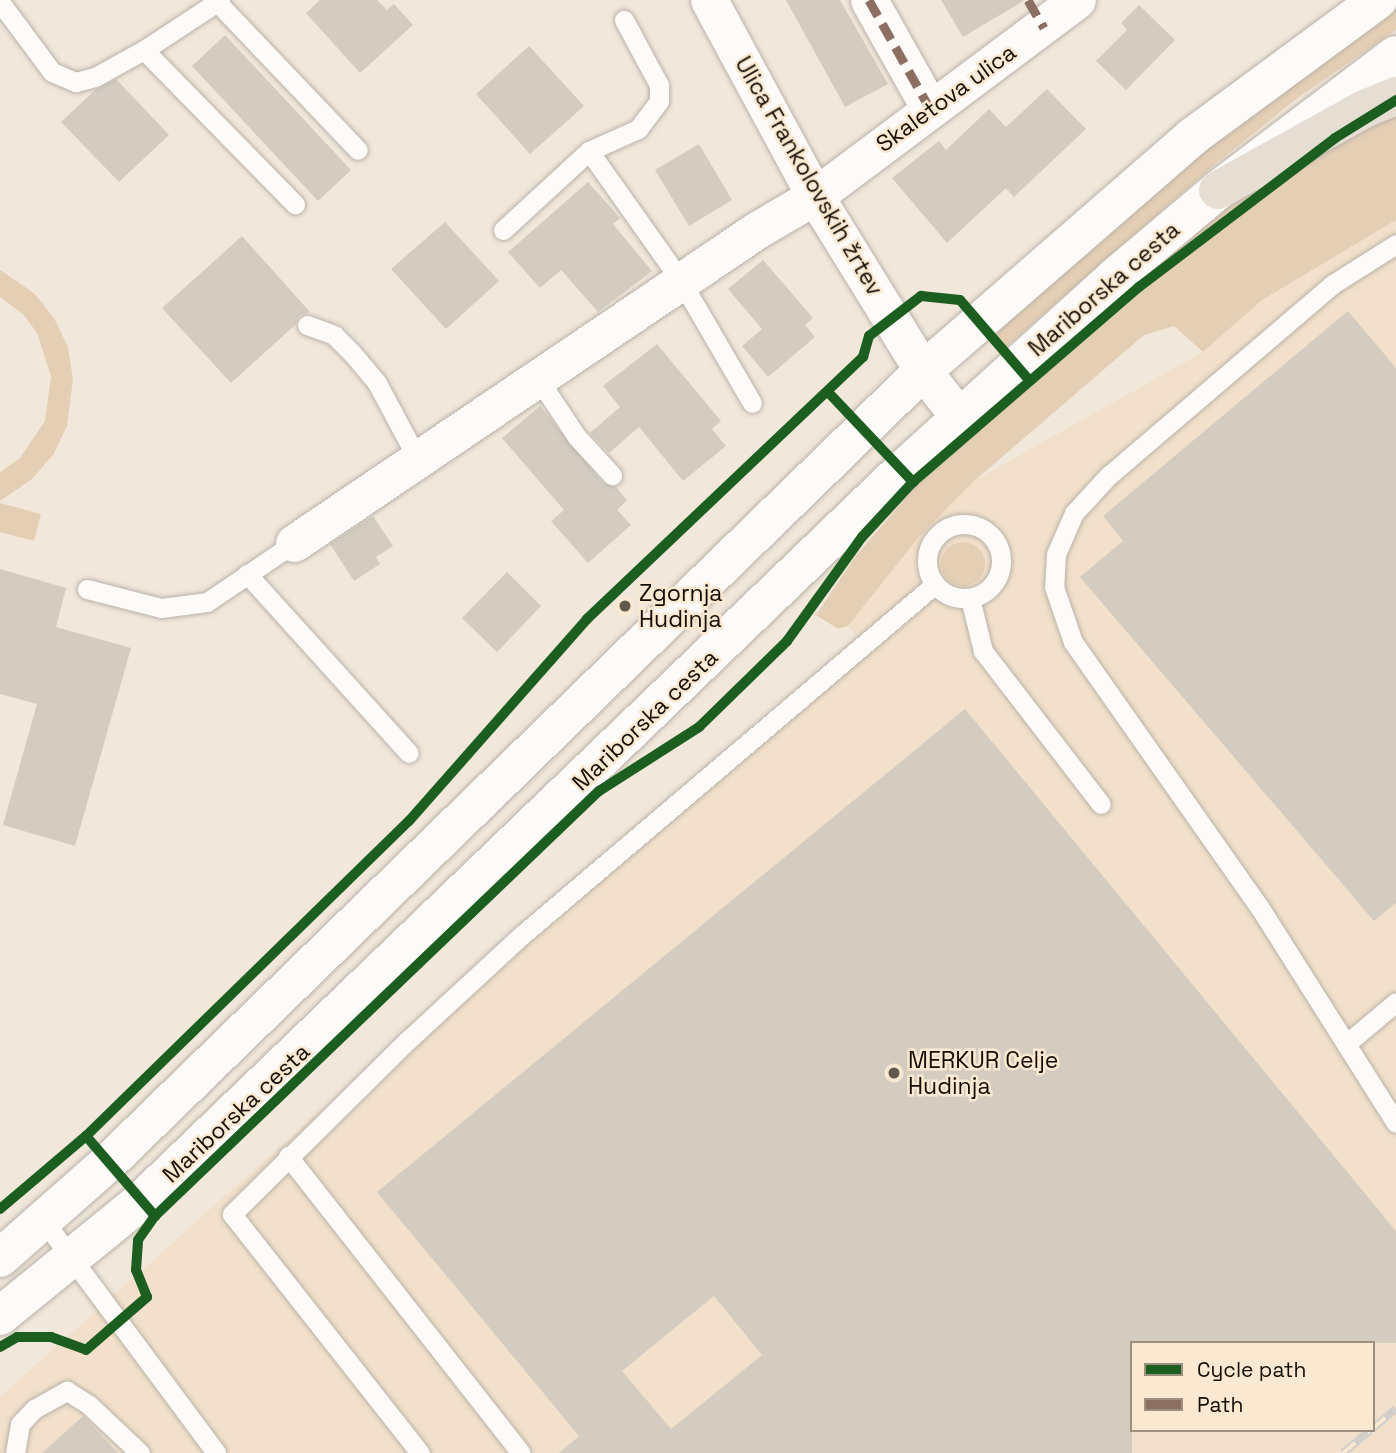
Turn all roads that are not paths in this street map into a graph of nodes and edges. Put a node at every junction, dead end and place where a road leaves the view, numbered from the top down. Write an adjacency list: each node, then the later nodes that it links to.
1 (709, 0): 16 (street, Ulica Frankolovskih žrtev)
2 (869, 0): 12 (street)
3 (1077, 0): 7 (street, Skaletova ulica)
4 (1378, 0): 22 (main road)
5 (218, 1): 9 (lane); 13 (lane)
6 (0, 2): 9 (lane)
7 (1036, 14): 12 (street, Skaletova ulica)
8 (625, 20): 14 (lane)
9 (144, 50): 17 (lane)
10 (1396, 55): 15 (main road, Mariborska cesta)
11 (1396, 96): 15 (highway)
12 (929, 107): 16 (street, Skaletova ulica)
13 (358, 150)
14 (589, 151): 18 (lane); 20 (lane)
15 (1218, 190): 25 (main road, Mariborska cesta)
16 (815, 196): 20 (street, Skaletova ulica); 22 (street, Ulica Frankolovskih žrtev)
17 (295, 204)
18 (503, 230)
19 (1396, 244): 36 (lane)
20 (681, 281): 23 (street, Skaletova ulica); 24 (lane)
21 (307, 325): 26 (lane)
22 (923, 371): 25 (street, Ulica Frankolovskih žrtev); 39 (main road)
23 (537, 377): 26 (street, Skaletova ulica); 27 (lane)
24 (751, 402)
25 (960, 418): 41 (main road, Mariborska cesta)
26 (417, 458): 28 (street, Skaletova ulica)
27 (612, 475)
28 (294, 544): 29 (lane)
29 (247, 574): 31 (lane); 33 (lane)
30 (934, 585): 32 (lane); 32 (lane); 38 (lane)
31 (87, 589)
32 (970, 598): 34 (lane)
33 (409, 753)
34 (1101, 804)
35 (1396, 1002): 36 (lane)
36 (1346, 1044): 37 (lane)
37 (1396, 1123)
38 (288, 1156): 46 (lane); 47 (lane)
39 (44, 1221): 40 (main road); 41 (lane)
40 (0, 1258)
41 (72, 1261): 42 (main road, Mariborska cesta); 45 (lane)
42 (0, 1316)
43 (15, 1453): 44 (lane)
44 (140, 1453)
45 (216, 1453)
46 (420, 1453)
47 (521, 1453)

